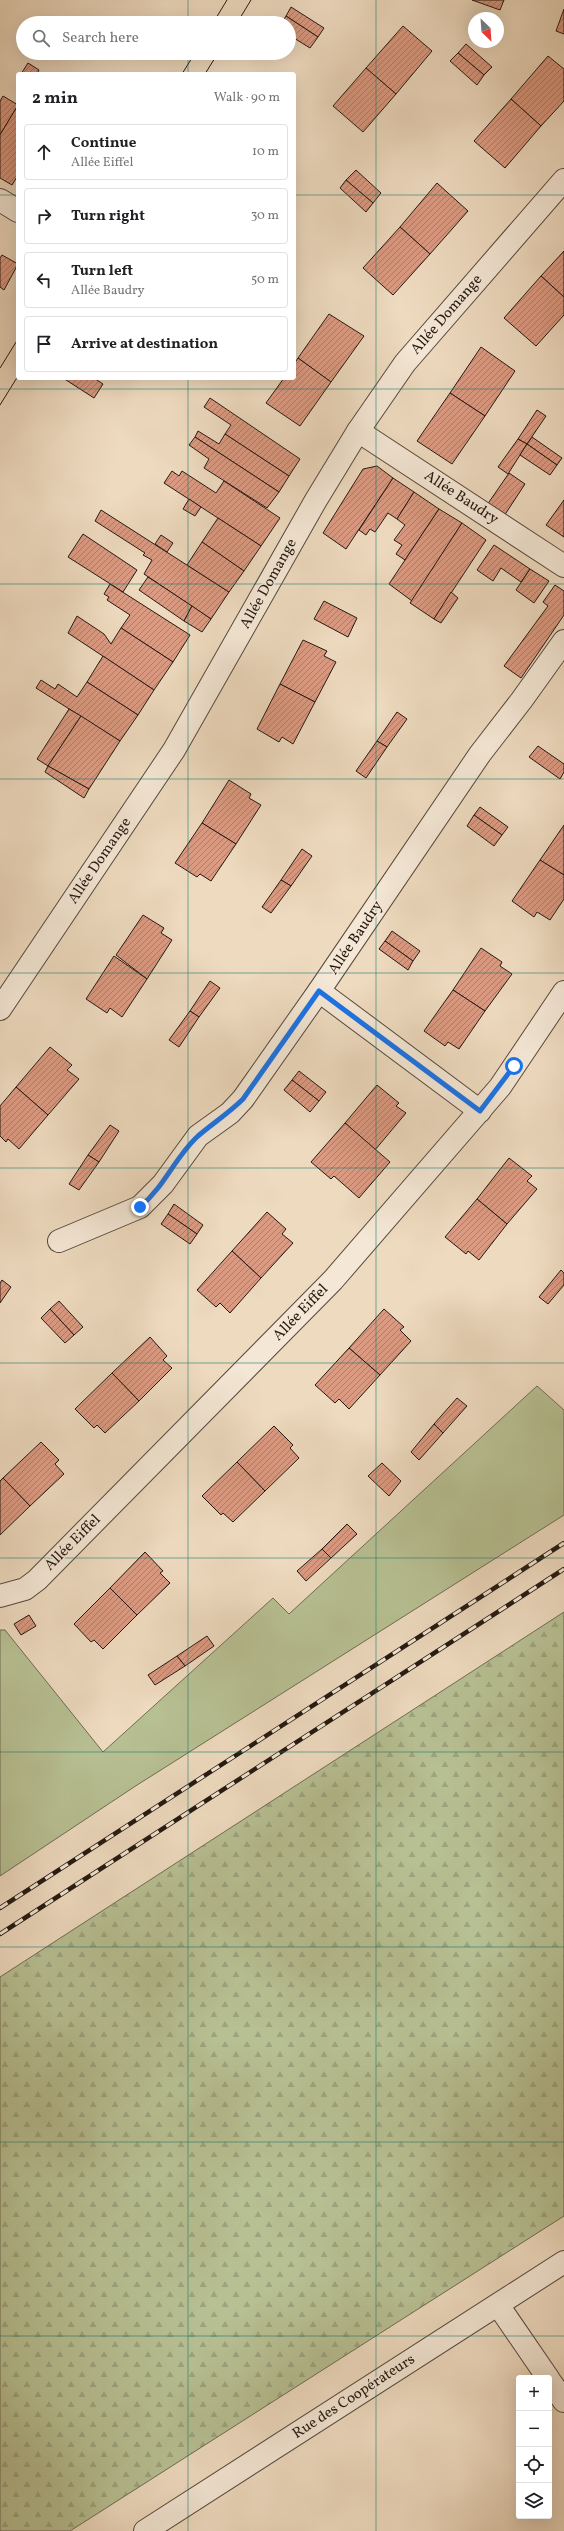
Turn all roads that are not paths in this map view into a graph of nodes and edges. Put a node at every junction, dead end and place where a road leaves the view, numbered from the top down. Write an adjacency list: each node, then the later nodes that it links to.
1 (564, 180): 4 (street, Allée Domange)
2 (0, 200): 3 (street)
3 (16, 210)
4 (358, 431): 5 (street, Allée Baudry); 9 (street, Allée Domange)
5 (564, 566)
6 (564, 641): 7 (street, Allée Baudry)
7 (319, 991): 10 (street); 11 (street, Allée Baudry)
8 (564, 992): 10 (street, Allée Eiffel)
9 (0, 1009)
10 (480, 1111): 12 (street, Allée Eiffel)
11 (59, 1241)
12 (0, 1596)
13 (564, 2262): 14 (street, Rue des Coopérateurs)
14 (498, 2305): 15 (street); 18 (street, Rue des Coopérateurs)
15 (545, 2375)
16 (552, 2384): 17 (street)
17 (564, 2400)
18 (145, 2531)

